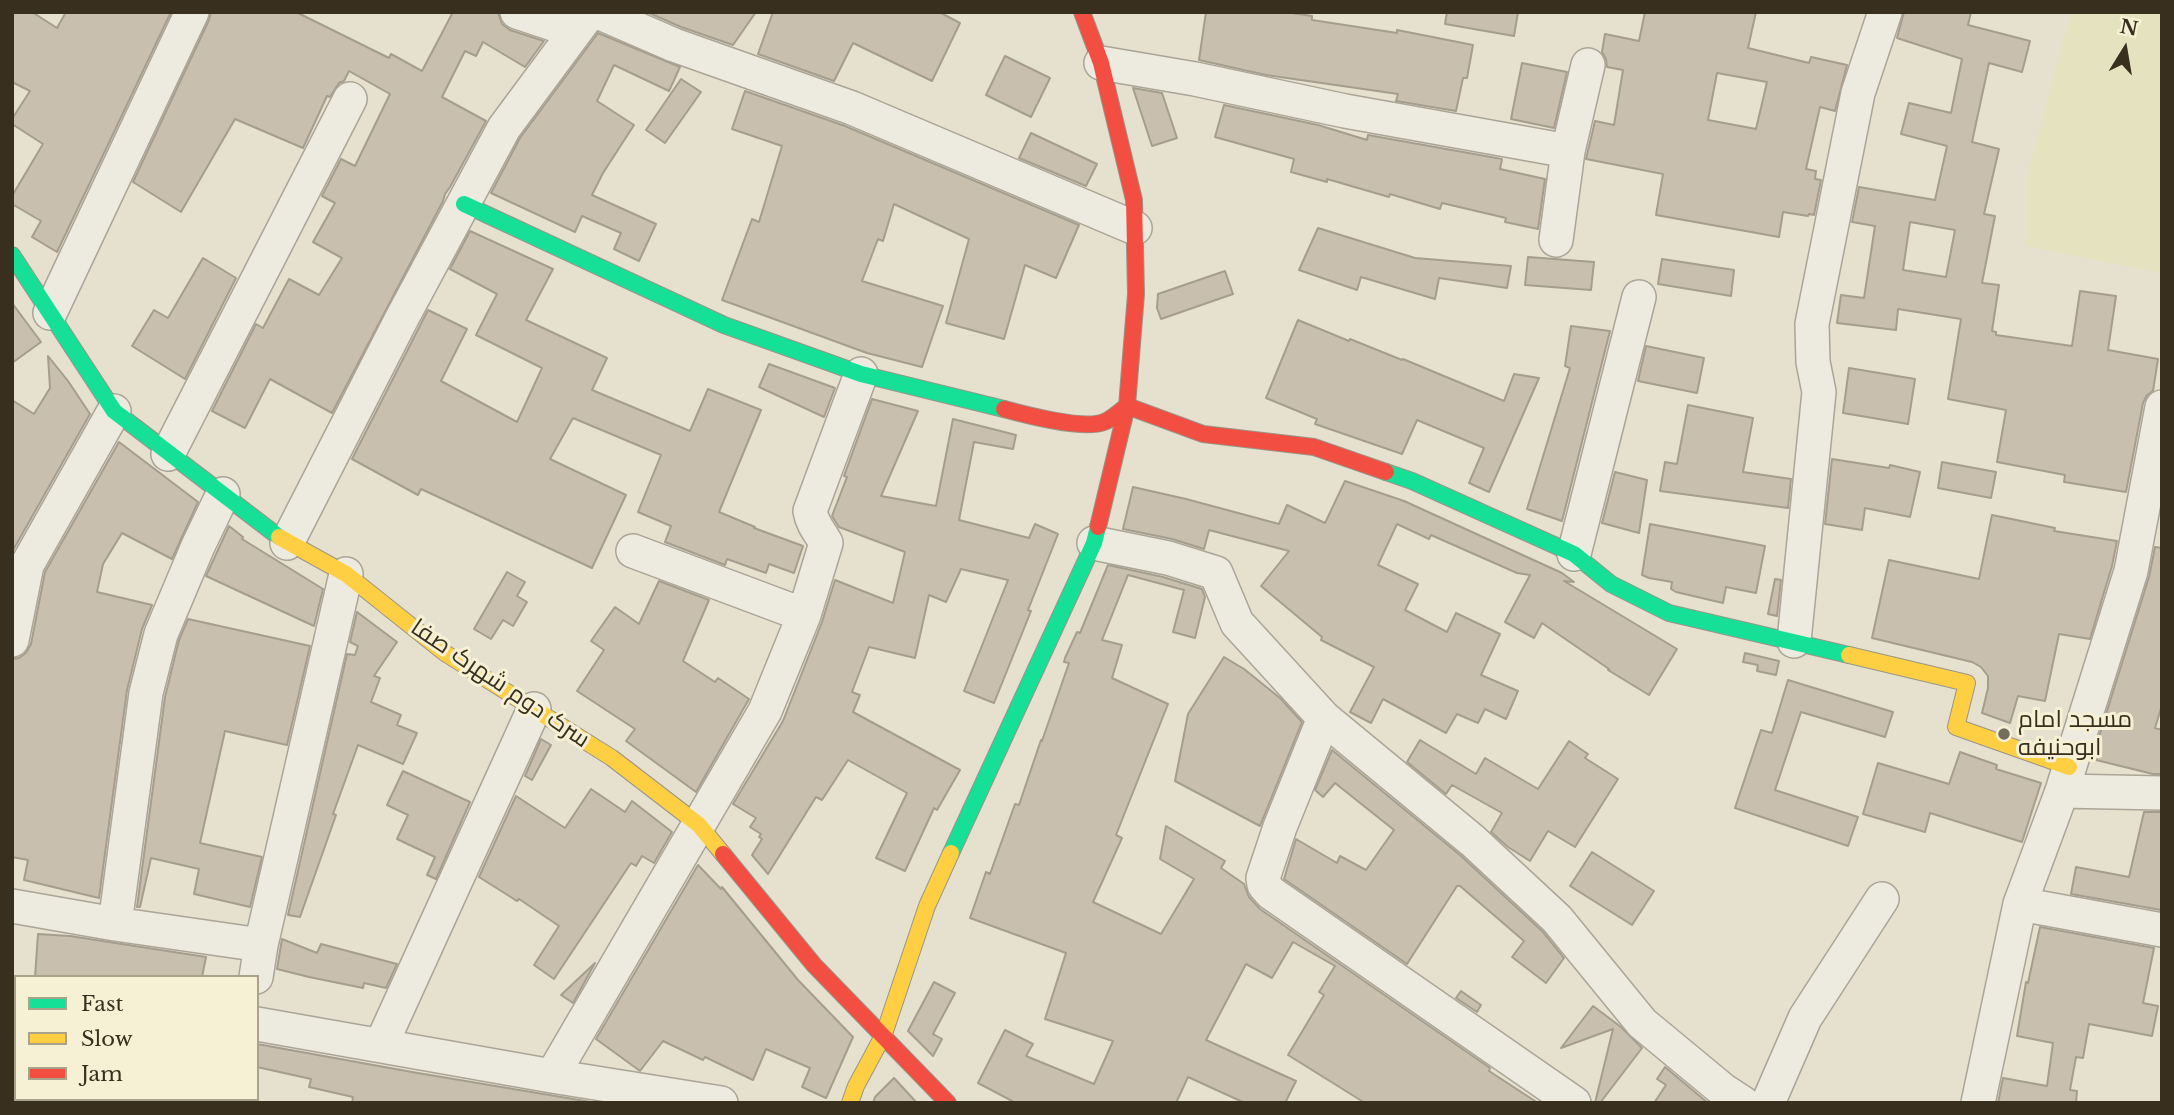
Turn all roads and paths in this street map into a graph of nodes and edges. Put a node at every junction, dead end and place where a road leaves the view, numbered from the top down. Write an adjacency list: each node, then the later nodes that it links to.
1 (192, 12): 15 (street)
2 (517, 12): 5 (street)
3 (1082, 12): 6 (street)
4 (1885, 12): 29 (street)
5 (587, 18): 10 (street); 11 (street)
6 (1101, 63): 9 (street); 11 (street)
7 (1588, 65): 9 (street)
8 (350, 99): 20 (street)
9 (1568, 151): 12 (street)
10 (464, 204): 16 (street); 22 (street)
11 (1135, 228): 17 (street)
12 (1556, 240)
13 (14, 263): 15 (street, سرک دوم شهرک صفا)
14 (1639, 297): 25 (street)
15 (50, 313): 19 (street, سرک دوم شهرک صفا)
16 (861, 374): 17 (street); 27 (street)
17 (1127, 406): 23 (street); 25 (street)
18 (2162, 407): 32 (street)
19 (114, 411): 20 (street, سرک دوم شهرک صفا); 28 (street)
20 (168, 454): 21 (street, سرک دوم شهرک صفا)
21 (223, 494): 22 (street, سرک دوم شهرک صفا); 38 (street)
22 (287, 543): 26 (street, سرک دوم شهرک صفا)
23 (1094, 543): 31 (street); 42 (street)
24 (634, 551): 27 (street)
25 (1574, 554): 29 (street)
26 (346, 574): 30 (street, سرک دوم شهرک صفا); 40 (street)
27 (803, 615): 34 (street)
28 (12, 640)
29 (1794, 641): 32 (street)
30 (534, 709): 34 (street, سرک دوم شهرک صفا); 43 (street)
31 (1324, 718): 48 (street); 49 (street)
32 (2066, 779): 33 (street); 36 (street)
33 (2162, 793)
34 (699, 825): 42 (street, سرک دوم شهرک صفا); 44 (street)
35 (1882, 899): 50 (street)
36 (2020, 904): 39 (street); 51 (street)
37 (12, 906): 38 (street)
38 (116, 924): 40 (street)
39 (2162, 930)
40 (258, 961)
41 (259, 1024): 43 (street)
42 (884, 1034): 46 (street); 47 (street, سرک دوم شهرک صفا)
43 (381, 1045): 44 (street)
44 (552, 1076): 45 (street)
45 (721, 1103)
46 (850, 1103)
47 (948, 1103)
48 (1574, 1103)
49 (1743, 1103)
50 (1769, 1103)
51 (1978, 1103)

